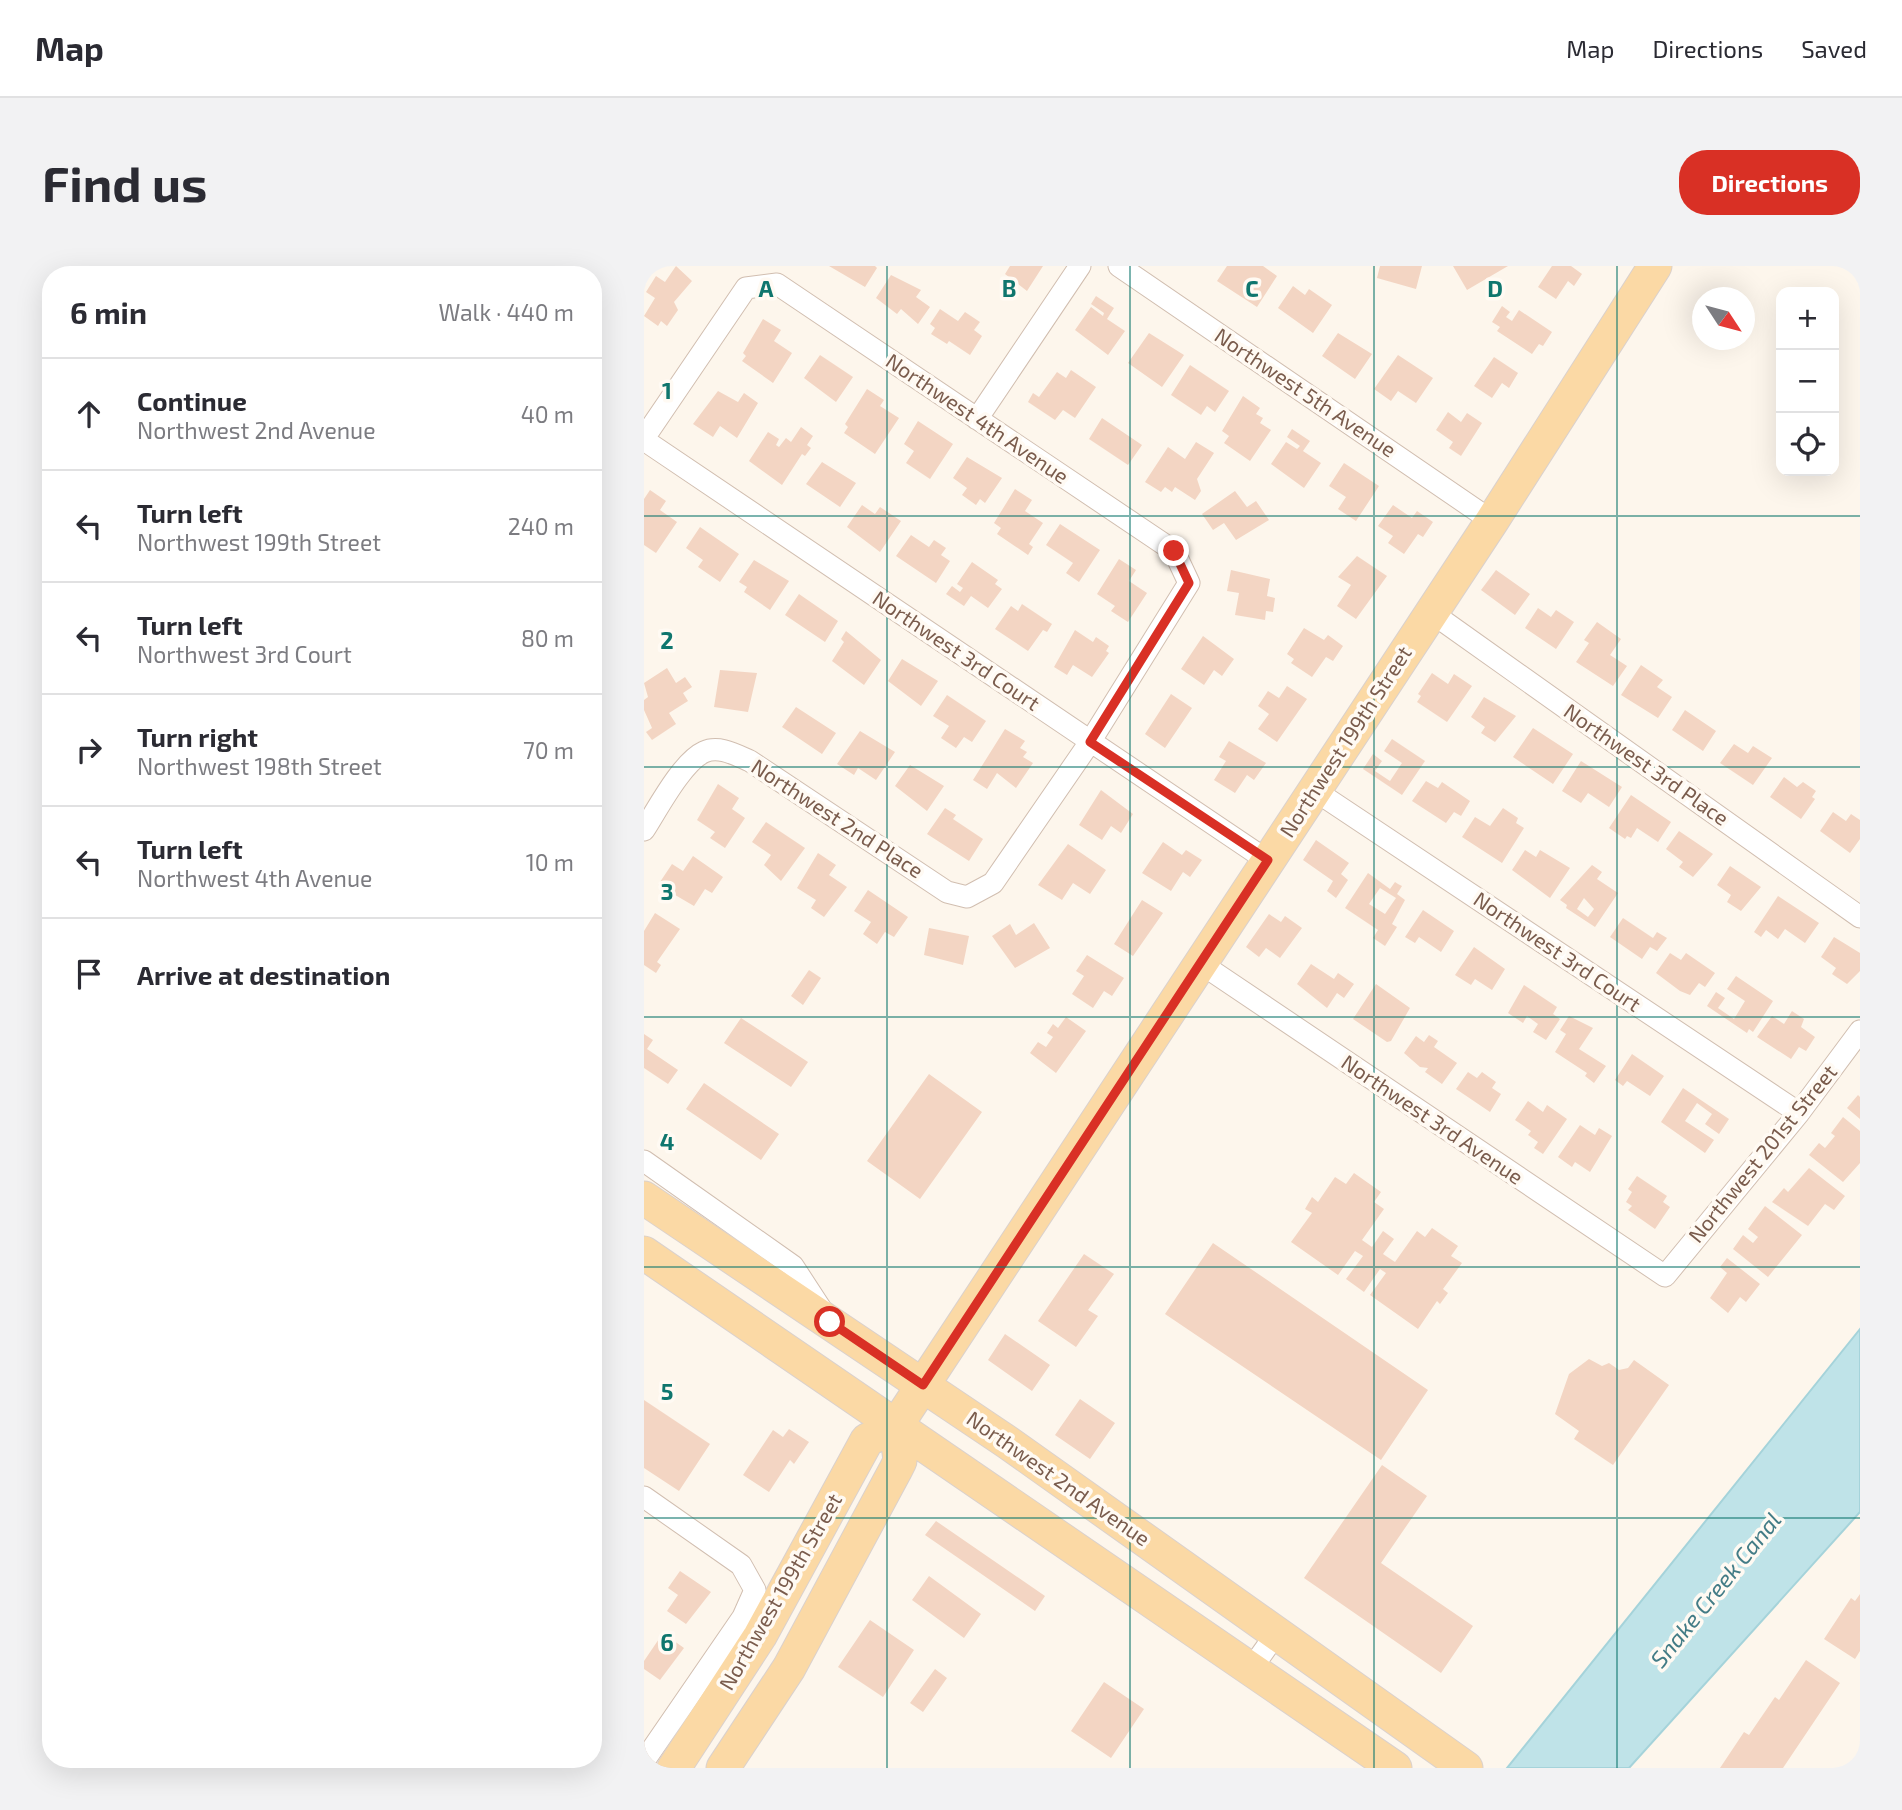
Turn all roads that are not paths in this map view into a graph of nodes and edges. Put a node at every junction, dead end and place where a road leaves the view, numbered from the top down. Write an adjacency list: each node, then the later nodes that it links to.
1 (1080, 266): 4 (street)
2 (1119, 266): 6 (street, Northwest 5th Avenue)
3 (1655, 266): 6 (main road, Northwest 199th Street)
4 (977, 419): 5 (street, Northwest 4th Avenue); 8 (street, Northwest 4th Avenue)
5 (644, 439): 8 (street, Northwest 3rd Court)
6 (1492, 521): 7 (main road, Northwest 199th Street)
7 (1432, 612): 9 (main road, Northwest 199th Street); 12 (street, Northwest 3rd Place)
8 (1090, 742): 10 (street, Northwest 2nd Place); 11 (street, Northwest 3rd Court)
9 (1314, 790): 11 (main road, Northwest 199th Street); 15 (street, Northwest 3rd Court)
10 (644, 830)
11 (1268, 860): 13 (main road, Northwest 199th Street)
12 (1860, 916)
13 (1200, 963): 19 (street, Northwest 3rd Avenue); 21 (main road, Northwest 199th Street)
14 (1860, 1031): 15 (street, Northwest 201st Street)
15 (1799, 1113): 19 (street, Northwest 201st Street)
16 (644, 1161): 20 (street)
17 (644, 1198): 20 (main road, Northwest 2nd Avenue)
18 (644, 1253): 22 (main road)
19 (1665, 1276)
20 (830, 1322): 21 (main road, Northwest 2nd Avenue)
21 (923, 1385): 22 (main road, Northwest 199th Street); 24 (main road, Northwest 2nd Avenue)
22 (896, 1426): 25 (main road); 27 (main road, Northwest 199th Street); 28 (main road, Northwest 199th Street)
23 (644, 1497): 26 (street)
24 (1276, 1634): 25 (street); 30 (main road, Northwest 2nd Avenue)
25 (1251, 1670): 29 (main road)
26 (644, 1761)
27 (674, 1768)
28 (723, 1768)
29 (1395, 1768)
30 (1466, 1768)

